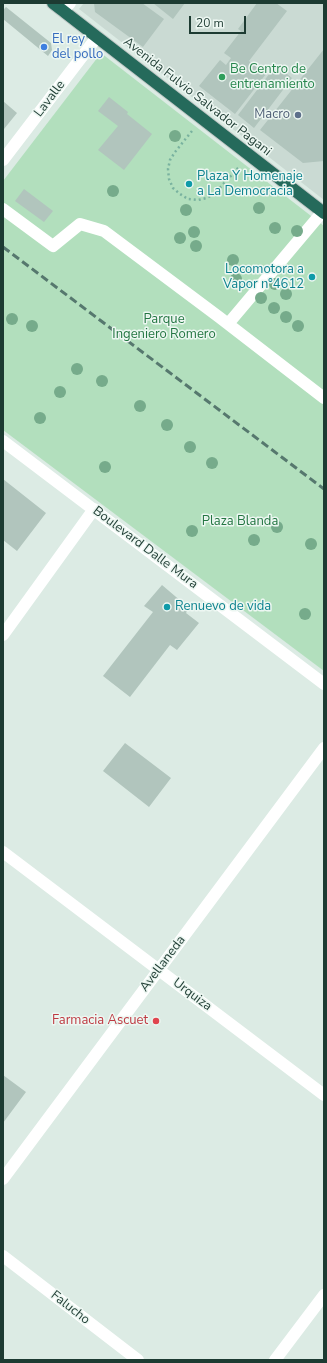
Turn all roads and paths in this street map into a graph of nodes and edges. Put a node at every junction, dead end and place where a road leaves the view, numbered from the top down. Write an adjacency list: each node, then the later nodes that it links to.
1 (52, 3): 2 (highway, Avenida Fulvio Salvador Pagani)
2 (67, 7): 3 (highway, Avenida Fulvio Salvador Pagani)
3 (97, 37): 4 (highway, Avenida Fulvio Salvador Pagani); 6 (street, Lavalle)
4 (202, 119): 5 (highway, Avenida Fulvio Salvador Pagani); 5 (path)
5 (250, 155): 8 (highway, Avenida Fulvio Salvador Pagani)
6 (3, 160)
7 (3, 209): 9 (street)
8 (324, 211): 9 (street)
9 (228, 324): 10 (street)
10 (324, 398)
11 (3, 441): 12 (street, Boulevard Dalle Mura)
12 (94, 509): 13 (street); 14 (street, Boulevard Dalle Mura)
13 (3, 635)
14 (324, 684)
15 (324, 748): 17 (street, Avellaneda)
16 (3, 852): 17 (street, Urquiza)
17 (159, 970): 18 (street, Urquiza); 19 (street, Avellaneda)
18 (324, 1095)
19 (3, 1179)
20 (3, 1256): 22 (street, Falucho)
21 (324, 1295): 23 (street)
22 (138, 1360)
23 (275, 1360)

